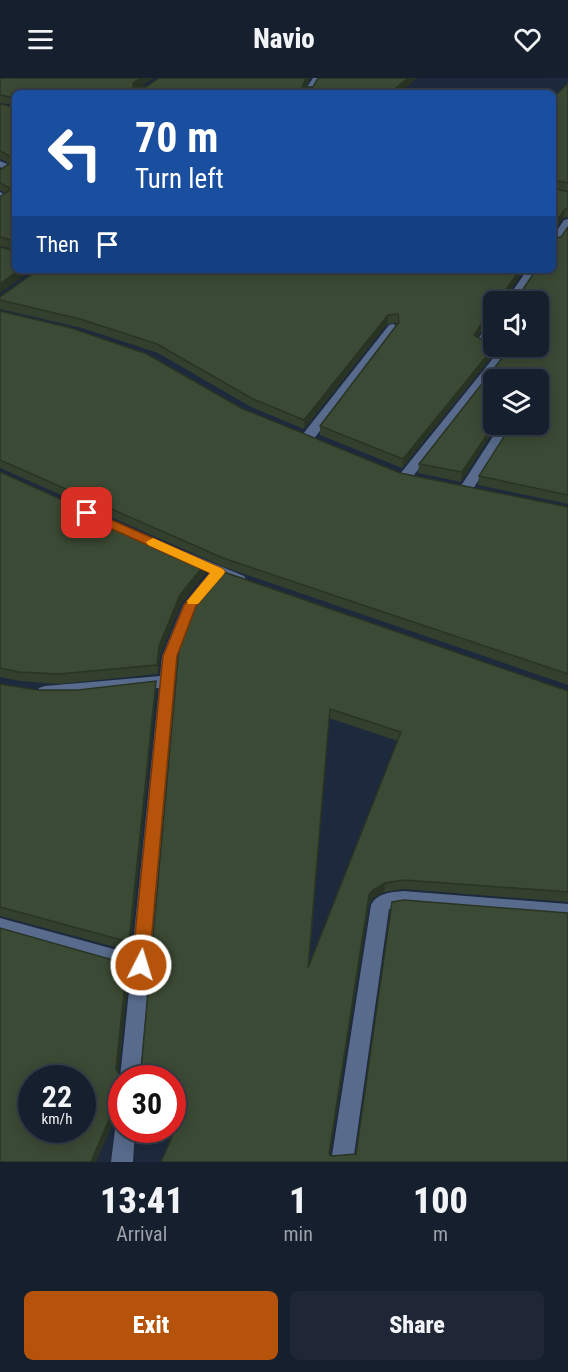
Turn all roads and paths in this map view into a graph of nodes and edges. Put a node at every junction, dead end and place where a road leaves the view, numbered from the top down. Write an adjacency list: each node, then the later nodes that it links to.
1 (0, 164): 2 (street)
2 (0, 174)
3 (0, 195): 4 (street)
4 (0, 201)
5 (568, 222): 6 (street)
6 (556, 239)
7 (531, 273): 8 (street)
8 (518, 291)
9 (393, 327): 12 (street)
10 (500, 357): 13 (street)
11 (501, 435): 14 (street)
12 (308, 437)
13 (405, 476)
14 (466, 490)
15 (175, 552): 16 (street)
16 (218, 572): 17 (street); 18 (street)
17 (250, 583)
18 (168, 681): 19 (street); 22 (street)
19 (27, 692)
20 (568, 912): 26 (street)
21 (0, 926): 22 (street)
22 (141, 965): 23 (street)
23 (131, 1065)
24 (124, 1143): 25 (street)
25 (122, 1162)
26 (342, 1162)

